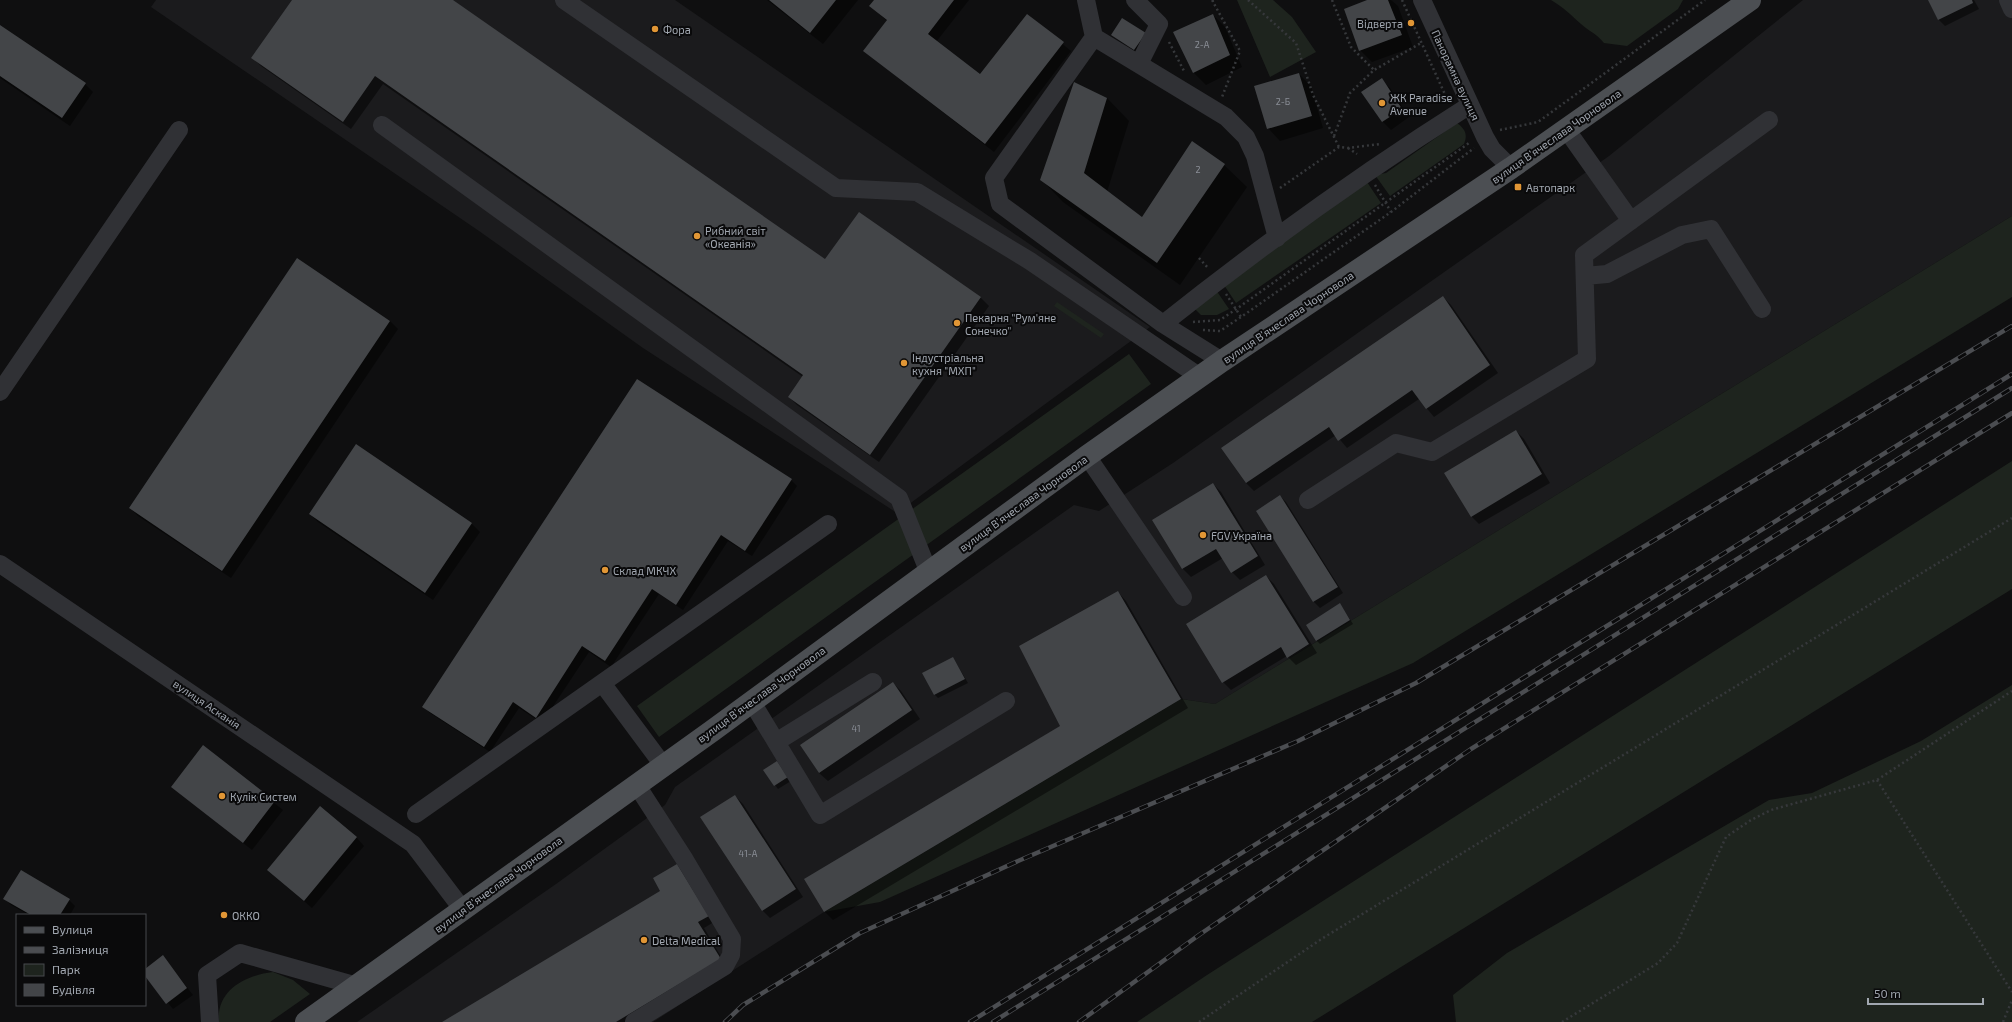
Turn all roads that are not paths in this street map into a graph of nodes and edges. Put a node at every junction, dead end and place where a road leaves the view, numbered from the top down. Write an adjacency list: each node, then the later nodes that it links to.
1 (564, 0): 22 (street)
2 (1086, 0): 8 (street)
3 (1134, 0): 9 (street)
4 (1422, 0): 10 (street, Панорамна вулиця)
5 (1750, 0): 13 (main road, вулиця Вʼячеслава Чорновола)
6 (2008, 0): 7 (street)
7 (2012, 9)
8 (1094, 37): 9 (street); 20 (street)
9 (1139, 64): 17 (street)
10 (1470, 105): 15 (street, Панорамна вулиця); 17 (street)
11 (1769, 120): 16 (street)
12 (382, 125): 28 (street)
13 (1566, 129): 15 (main road, вулиця Вʼячеслава Чорновола); 16 (street)
14 (179, 130): 23 (street)
15 (1511, 168): 21 (main road, вулиця Вʼячеслава Чорновола)
16 (1631, 221): 18 (street)
17 (1277, 238): 20 (street)
18 (1585, 276): 19 (street); 25 (street)
19 (1762, 309)
20 (1163, 324): 21 (street)
21 (1222, 361): 22 (main road, вулиця Вʼячеслава Чорновола)
22 (1200, 377): 24 (main road, вулиця Вʼячеслава Чорновола)
23 (0, 392)
24 (1087, 456): 28 (main road, вулиця Вʼячеслава Чорновола); 29 (street)
25 (1308, 500)
26 (828, 524): 31 (street)
27 (0, 564): 38 (street, вулиця Асканія)
28 (928, 573): 33 (main road, вулиця Вʼячеслава Чорновола)
29 (1182, 597)
30 (873, 682): 34 (street)
31 (602, 683): 35 (street); 37 (street)
32 (1006, 701): 34 (street)
33 (752, 702): 34 (street); 35 (main road, вулиця Вʼячеслава Чорновола)
34 (776, 742)
35 (663, 765): 36 (main road, вулиця Вʼячеслава Чорновола)
36 (636, 784): 38 (main road, вулиця Вʼячеслава Чорновола); 42 (street)
37 (416, 814)
38 (463, 910): 39 (main road, вулиця Вʼячеслава Чорновола)
39 (357, 986): 40 (street); 41 (main road, вулиця Вʼячеслава Чорновола)
40 (210, 1022)
41 (306, 1022)
42 (634, 1022)

